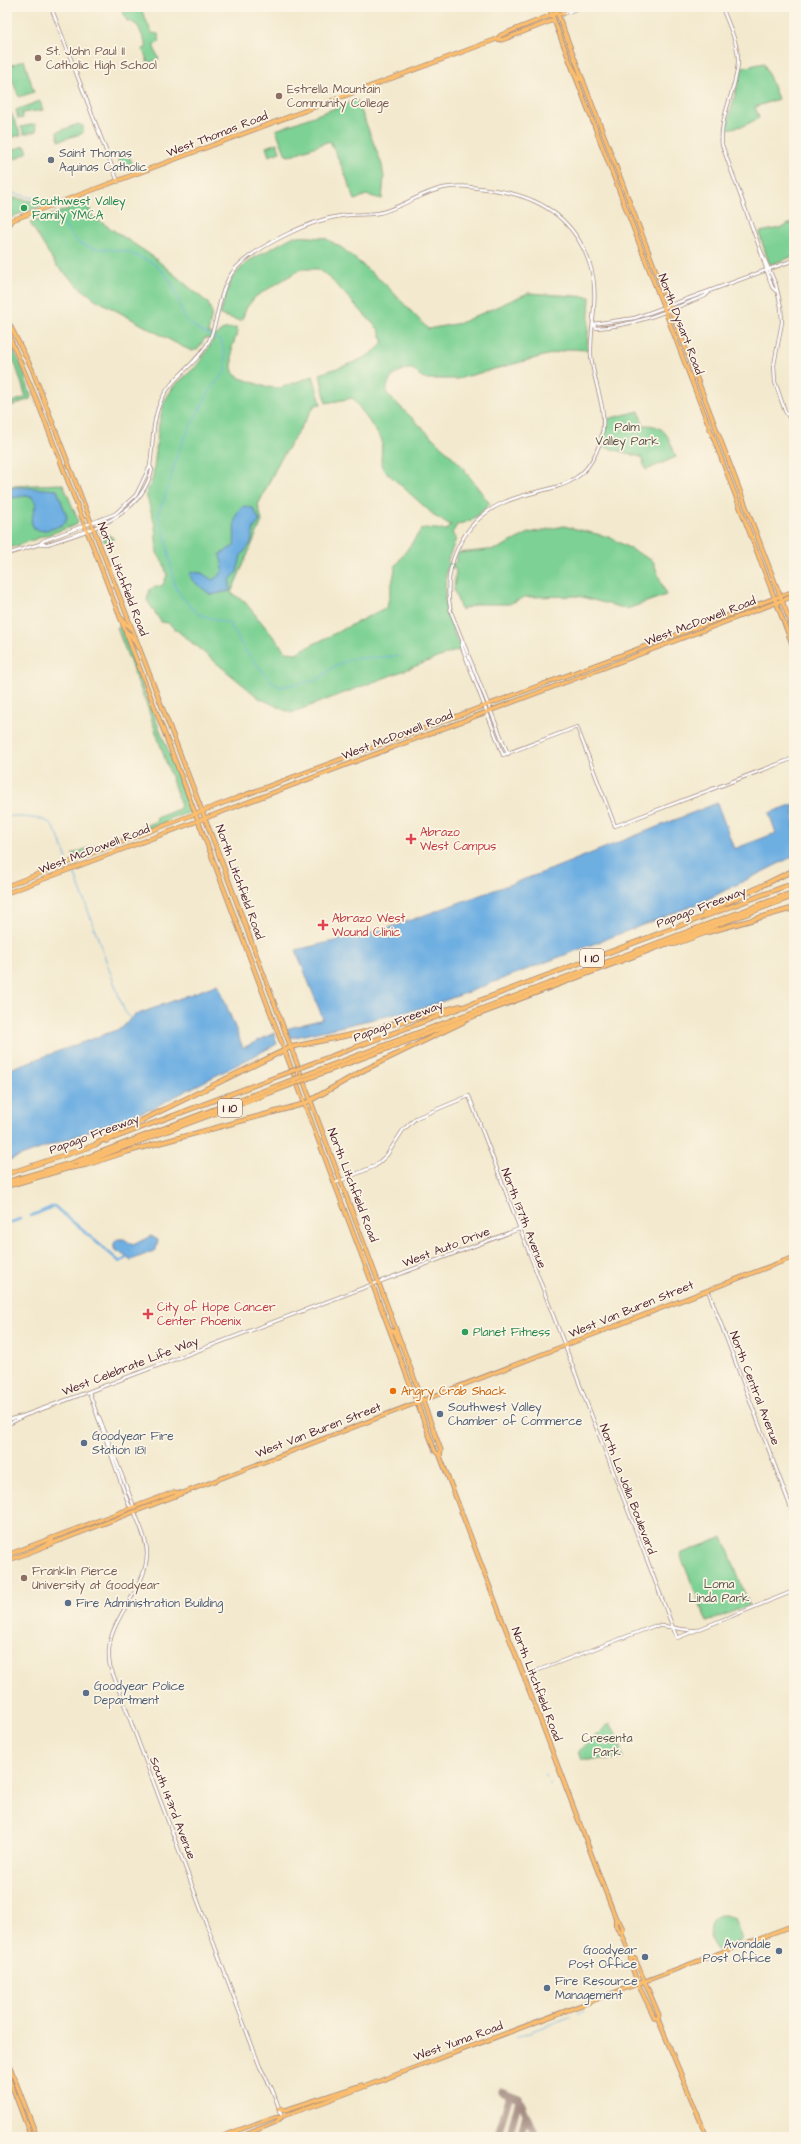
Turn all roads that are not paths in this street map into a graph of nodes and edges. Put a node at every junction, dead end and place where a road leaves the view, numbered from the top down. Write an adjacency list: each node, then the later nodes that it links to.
1 (51, 7): 12 (street)
2 (548, 7): 8 (main road, North Dysart Road)
3 (555, 7): 6 (main road, North Dysart Road)
4 (581, 7): 7 (street, West Thomas Road)
5 (722, 7): 17 (street)
6 (557, 13): 7 (main road); 8 (main road, West Thomas Road); 9 (main road, North Dysart Road)
7 (563, 14): 9 (main road, West Thomas Road)
8 (553, 18): 9 (main road, West Thomas Road); 10 (main road, North Dysart Road); 12 (main road, West Thomas Road)
9 (559, 18): 11 (main road, North Dysart Road)
10 (570, 64): 11 (main road); 19 (main road, North Dysart Road)
11 (583, 80): 18 (main road, North Dysart Road)
12 (118, 182): 14 (main road, West Thomas Road)
13 (7, 222): 14 (main road, West Thomas Road)
14 (12, 222): 15 (main road, West Thomas Road)
15 (7, 228)
16 (794, 260): 17 (street)
17 (768, 270): 18 (street); 23 (street)
18 (670, 307): 19 (street); 31 (main road, North Dysart Road)
19 (664, 309): 21 (street); 33 (main road, North Dysart Road)
20 (7, 319): 27 (main road, North Litchfield Road)
21 (593, 324): 24 (street); 40 (street)
22 (7, 331): 28 (main road, North Litchfield Road)
23 (794, 425)
24 (150, 466): 25 (street); 26 (street)
25 (132, 500): 26 (street); 27 (street)
26 (135, 502): 27 (street)
27 (92, 525): 28 (street); 37 (main road, North Litchfield Road)
28 (86, 528): 29 (street); 36 (main road, North Litchfield Road)
29 (7, 554)
30 (794, 591): 31 (main road, West McDowell Road)
31 (781, 596): 33 (main road, West McDowell Road); 34 (main road, North Dysart Road)
32 (794, 596): 34 (main road, West McDowell Road)
33 (775, 598): 35 (main road, North Dysart Road); 43 (main road, West McDowell Road)
34 (782, 601): 35 (main road, West McDowell Road); 39 (main road, North Dysart Road)
35 (776, 603): 42 (main road, North Dysart Road); 44 (main road, West McDowell Road)
36 (120, 616): 37 (main road); 38 (main road, North Litchfield Road)
37 (131, 629): 41 (main road, North Litchfield Road)
38 (126, 632): 41 (main road); 46 (main road, North Litchfield Road)
39 (794, 632)
40 (462, 641): 47 (street); 48 (street)
41 (139, 649): 45 (main road, North Litchfield Road)
42 (794, 649)
43 (631, 651): 44 (main road); 47 (main road, West McDowell Road)
44 (634, 657): 49 (main road, West McDowell Road)
45 (157, 695): 46 (main road); 55 (main road, North Litchfield Road)
46 (151, 697): 56 (main road, North Litchfield Road)
47 (488, 704): 48 (main road, West McDowell Road); 49 (street)
48 (484, 706): 50 (street); 53 (main road, West McDowell Road)
49 (491, 710): 50 (main road, West McDowell Road); 51 (street)
50 (486, 712): 51 (street); 54 (main road, West McDowell Road)
51 (508, 754): 52 (street)
52 (794, 758)
53 (281, 781): 54 (main road); 55 (main road, West McDowell Road)
54 (284, 788): 57 (main road, West McDowell Road)
55 (202, 811): 56 (main road, West McDowell Road); 57 (main road, North Litchfield Road)
56 (195, 814): 58 (main road, North Litchfield Road); 59 (main road, West McDowell Road)
57 (205, 818): 58 (main road, West McDowell Road); 71 (main road, North Litchfield Road)
58 (198, 820): 61 (main road, West McDowell Road); 72 (main road, North Litchfield Road)
59 (59, 867): 61 (main road); 63 (main road, West McDowell Road)
60 (794, 870): 67 (highway)
61 (61, 872): 63 (main road, West McDowell Road)
62 (794, 882): 67 (highway, Papago Freeway / I 10)
63 (7, 890)
64 (794, 892): 73 (highway)
65 (794, 896): 68 (highway, Papago Freeway / I 10)
66 (794, 908): 68 (highway)
67 (695, 919): 69 (highway, Papago Freeway / I 10)
68 (664, 945): 70 (highway, Papago Freeway / I 10)
69 (466, 1006): 71 (highway); 77 (highway, Papago Freeway / I 10, bridge)
70 (475, 1015): 73 (highway, Papago Freeway / I 10); 74 (highway)
71 (291, 1047): 72 (highway); 74 (main road, North Litchfield Road)
72 (284, 1050): 75 (main road, North Litchfield Road); 77 (highway)
73 (309, 1076): 76 (highway, Papago Freeway / I 10, bridge)
74 (311, 1101): 75 (highway); 80 (main road, North Litchfield Road)
75 (304, 1104): 78 (highway); 82 (main road, North Litchfield Road)
76 (152, 1135): 78 (highway, Papago Freeway / I 10); 81 (highway)
77 (96, 1144): 79 (highway, Papago Freeway / I 10)
78 (70, 1168): 83 (highway, Papago Freeway / I 10)
79 (7, 1174)
80 (341, 1181): 82 (street); 84 (street, North 137th Avenue); 86 (main road, North Litchfield Road)
81 (7, 1182)
82 (335, 1183): 87 (main road, North Litchfield Road)
83 (7, 1186)
84 (519, 1229): 86 (street, West Auto Drive); 93 (street, North 137th Avenue)
85 (794, 1257): 88 (main road, West Van Buren Street)
86 (379, 1282): 87 (street, West Celebrate Life Way); 90 (main road, North Litchfield Road)
87 (373, 1284): 89 (main road, North Litchfield Road); 94 (street, West Celebrate Life Way)
88 (708, 1290): 93 (main road, West Van Buren Street); 104 (street, North Central Avenue)
89 (385, 1314): 90 (main road); 91 (main road, North Litchfield Road)
90 (396, 1326): 92 (main road, North Litchfield Road)
91 (391, 1330): 92 (main road); 96 (main road, North Litchfield Road)
92 (403, 1345): 95 (main road, North Litchfield Road)
93 (564, 1346): 95 (main road, West Van Buren Street); 110 (street, North La Jolla Boulevard)
94 (89, 1392): 97 (street, West Celebrate Life Way); 102 (street)
95 (423, 1401): 96 (main road, West Van Buren Street); 100 (main road, North Litchfield Road)
96 (417, 1403): 100 (main road, North Litchfield Road); 101 (main road, West Van Buren Street)
97 (23, 1416): 98 (street, West Celebrate Life Way); 99 (street, West Celebrate Life Way)
98 (7, 1420)
99 (7, 1425)
100 (440, 1456): 112 (main road, North Litchfield Road)
101 (181, 1493): 102 (main road, West Van Buren Street); 103 (main road, West Van Buren Street)
102 (133, 1508): 103 (main road); 105 (main road, West Van Buren Street)
103 (135, 1513): 106 (main road, West Van Buren Street); 121 (street, South 143rd Avenue)
104 (794, 1516)
105 (53, 1538): 106 (main road); 107 (main road, West Van Buren Street)
106 (40, 1548): 108 (main road, West Van Buren Street)
107 (7, 1555)
108 (7, 1561)
109 (794, 1591): 111 (street)
110 (671, 1628): 111 (street); 111 (street, North La Jolla Boulevard); 112 (street)
111 (699, 1629)
112 (523, 1676): 114 (main road, North Litchfield Road)
113 (794, 1925): 115 (main road, West Yuma Road)
114 (631, 1957): 115 (main road, North Litchfield Road); 116 (main road, North Litchfield Road)
115 (645, 1982): 116 (main road, West Yuma Road); 117 (main road, North Litchfield Road)
116 (639, 1984): 117 (main road, North Litchfield Road); 120 (main road, West Yuma Road)
117 (658, 2020): 129 (main road)
118 (7, 2059): 125 (main road)
119 (7, 2073): 124 (main road)
120 (384, 2079): 121 (main road); 122 (main road, West Yuma Road)
121 (279, 2108): 122 (street, South 143rd Avenue)
122 (283, 2116): 123 (main road, West Yuma Road); 128 (main road, West Yuma Road)
123 (238, 2130): 126 (main road, West Yuma Road); 127 (main road)
124 (31, 2137)
125 (36, 2137)
126 (220, 2137)
127 (230, 2137)
128 (240, 2137)
129 (707, 2137)

